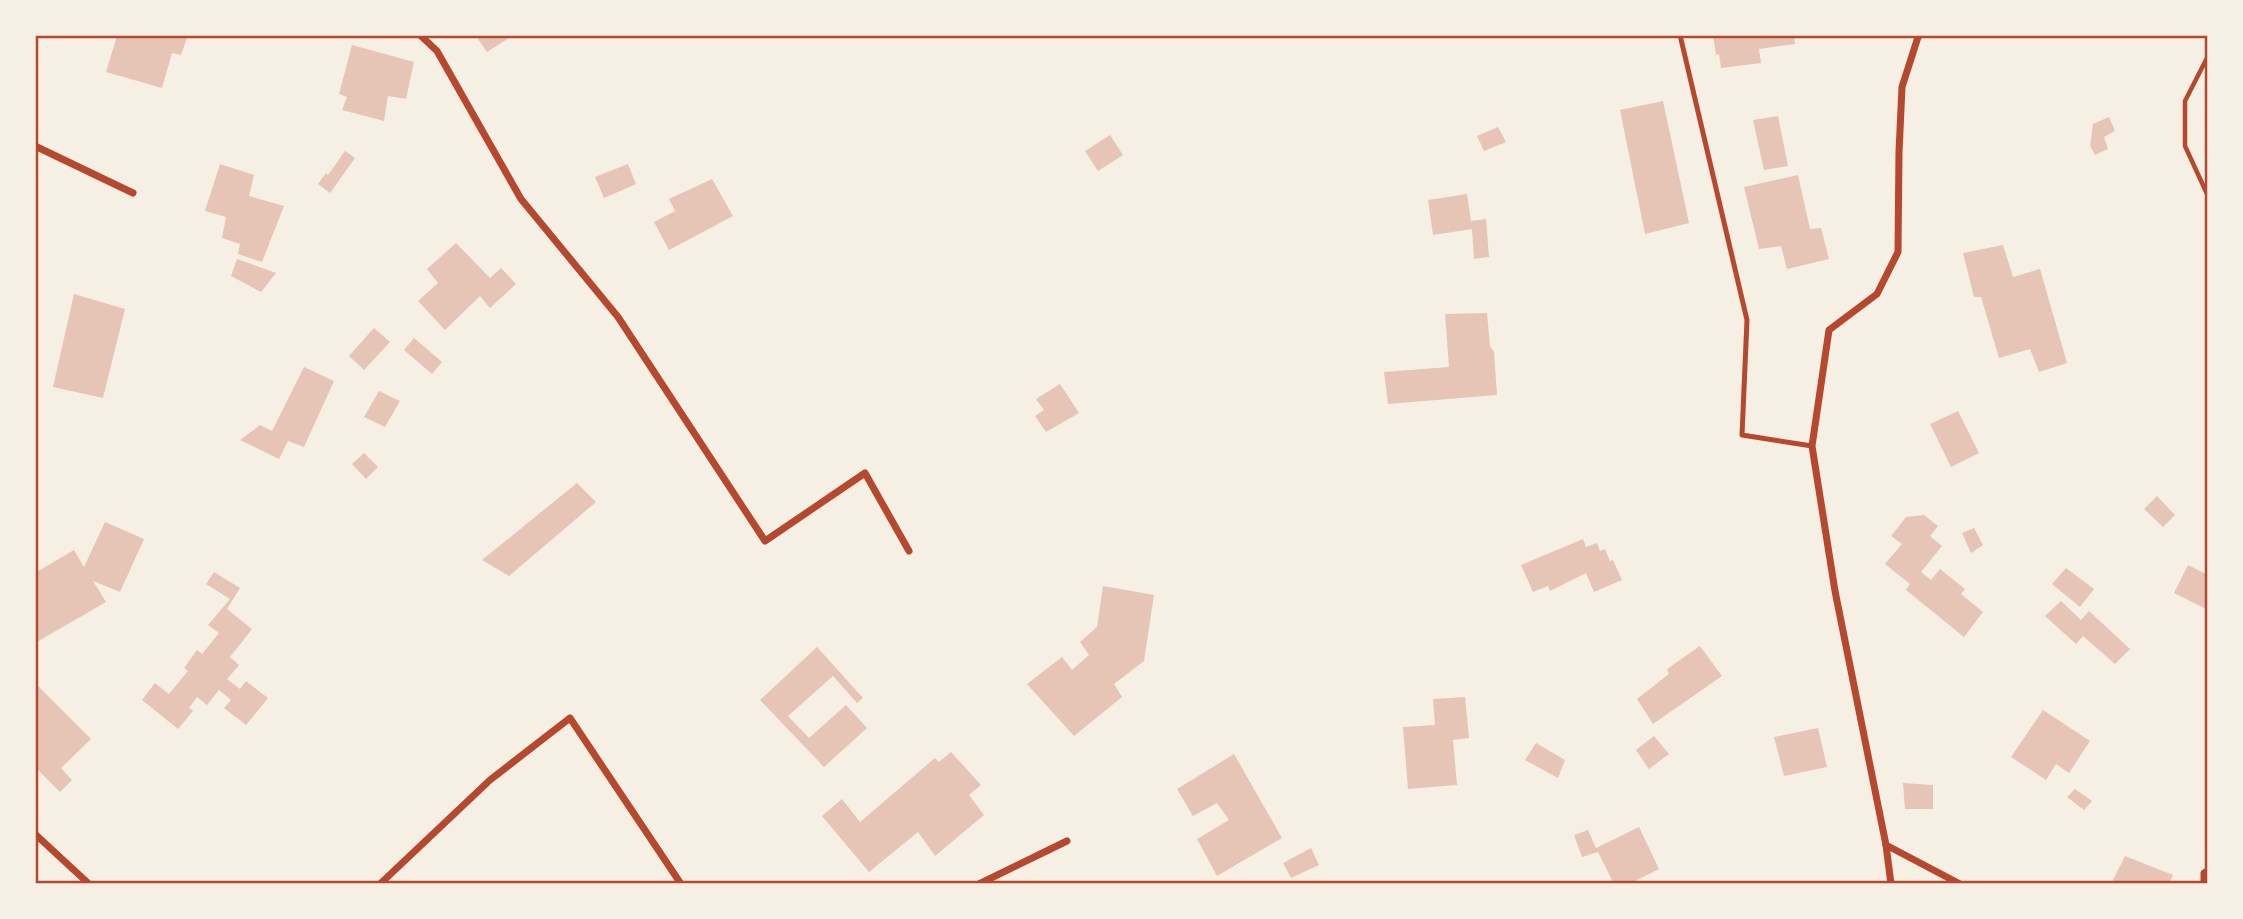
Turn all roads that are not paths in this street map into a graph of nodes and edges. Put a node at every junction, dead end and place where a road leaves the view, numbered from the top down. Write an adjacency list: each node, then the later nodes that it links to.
1 (421, 35): 7 (street)
2 (1680, 35): 6 (lane)
3 (1920, 35): 6 (street)
4 (35, 148): 5 (street)
5 (132, 193)
6 (1812, 446): 10 (street)
7 (909, 551)
8 (35, 834): 12 (street)
9 (1067, 841): 15 (street)
10 (1886, 845): 16 (street); 17 (street)
11 (2208, 871): 18 (street)
12 (89, 884)
13 (380, 884): 14 (street)
14 (681, 884)
15 (979, 884)
16 (1891, 884)
17 (1961, 884)
18 (2204, 884)

